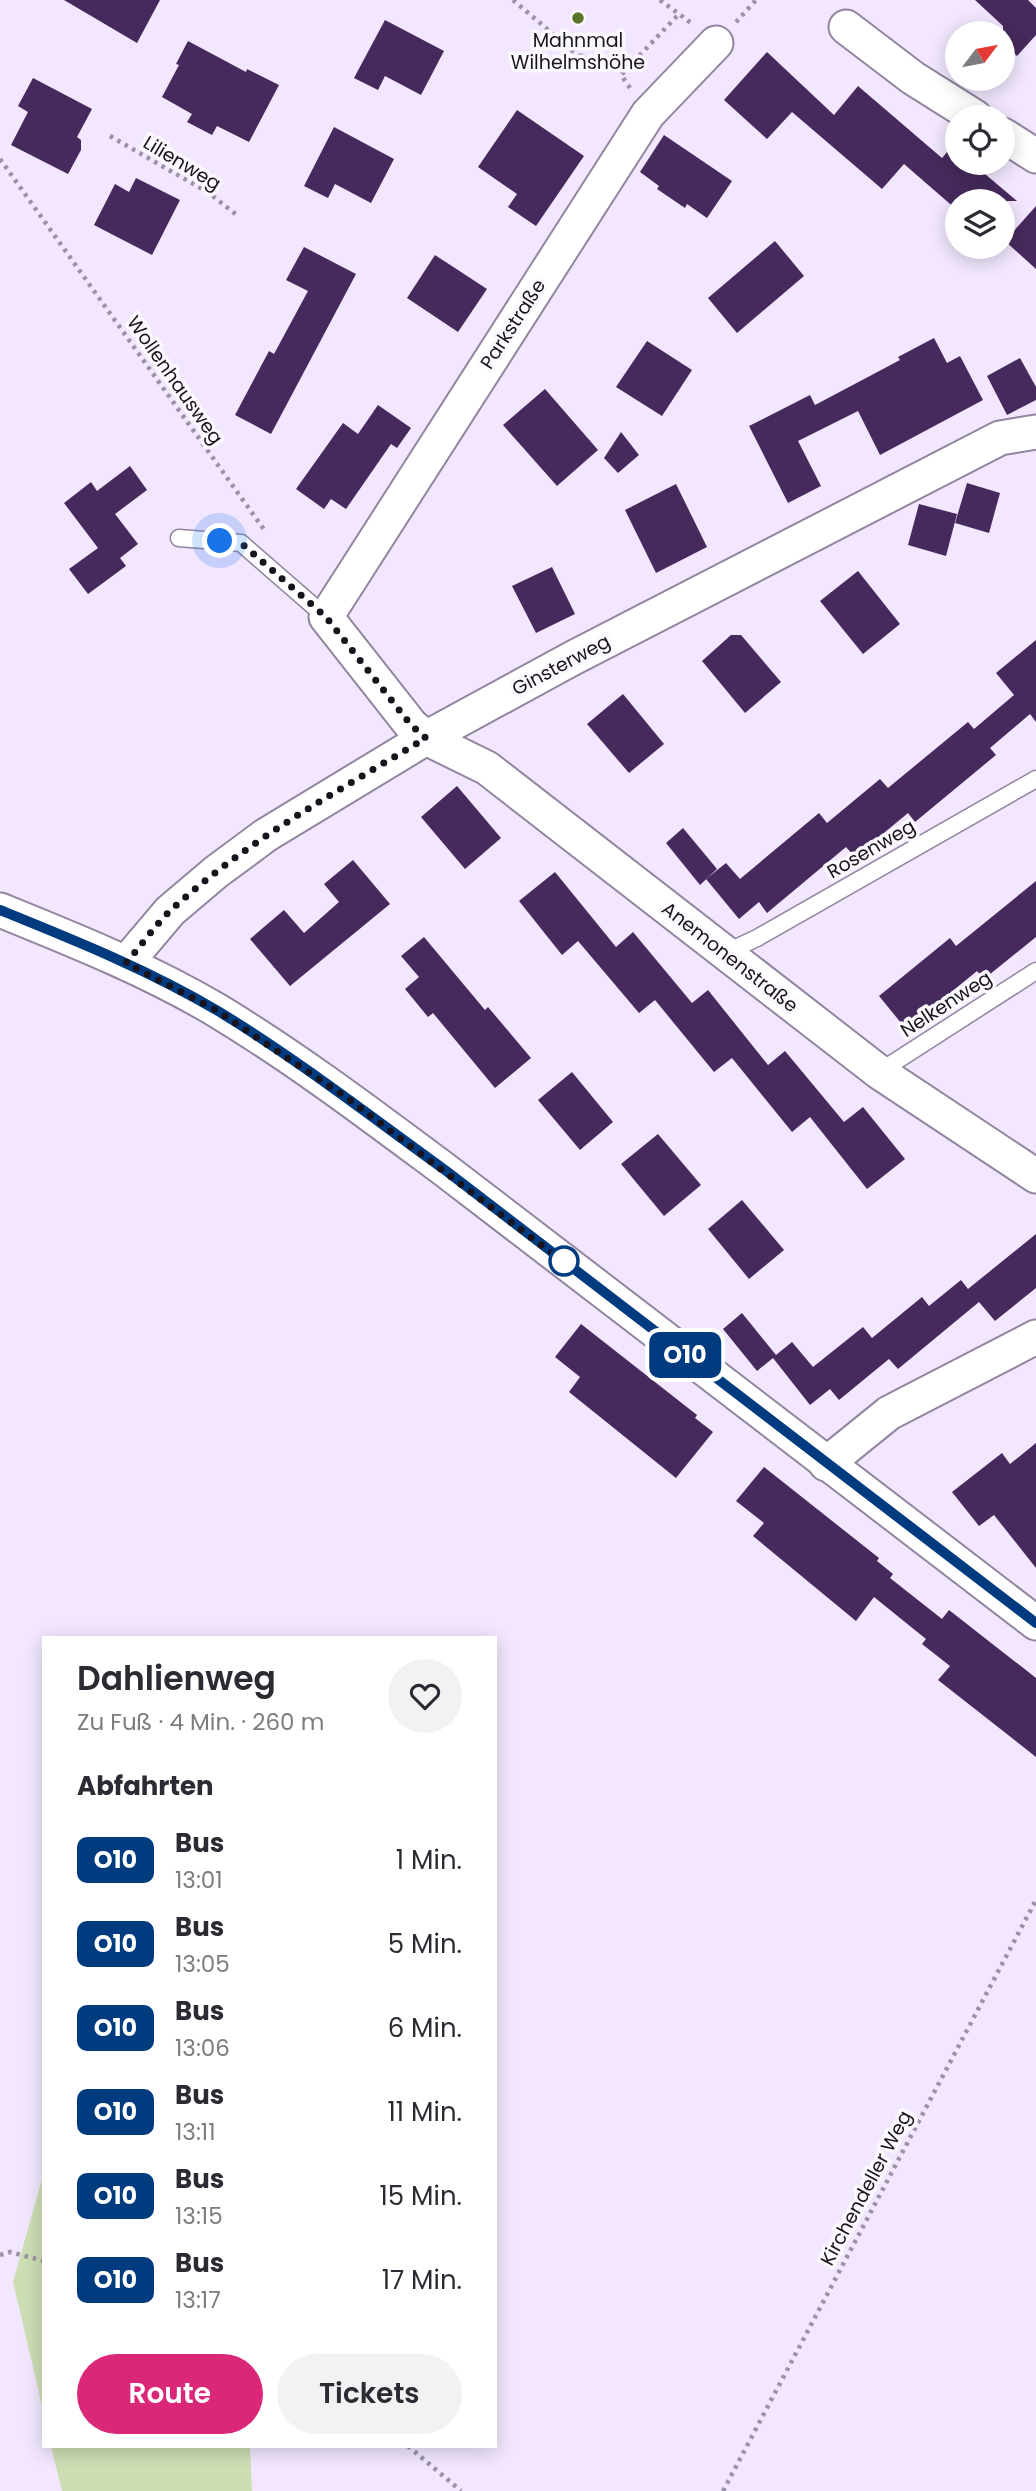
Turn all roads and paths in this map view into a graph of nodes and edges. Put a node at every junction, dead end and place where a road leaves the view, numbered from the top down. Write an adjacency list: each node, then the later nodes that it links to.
1 (513, 0): 7 (path)
2 (660, 0): 3 (path)
3 (679, 14)
4 (846, 27): 9 (street)
5 (581, 43): 7 (path)
6 (716, 43): 18 (street, Parkstraße)
7 (581, 58): 8 (path)
8 (635, 59)
9 (956, 105)
10 (110, 136): 14 (path, Lilienweg)
11 (1015, 143): 12 (street)
12 (1036, 156)
13 (0, 159): 16 (path, Wollenhausweg)
14 (238, 216)
15 (1036, 432): 19 (street, Ginsterweg)
16 (269, 536)
17 (179, 538): 18 (lane)
18 (326, 617): 19 (street)
19 (426, 738): 22 (street, Anemonenstraße); 23 (street, Ginsterweg)
20 (1036, 779): 22 (lane, Rosenweg)
21 (0, 910): 23 (street)
22 (725, 953): 25 (street, Anemonenstraße)
23 (126, 963): 28 (street)
24 (1036, 971): 25 (lane, Nelkenweg)
25 (879, 1072): 26 (street, Anemonenstraße)
26 (1033, 1170)
27 (1036, 1338): 28 (street)
28 (826, 1464): 29 (street)
29 (1036, 1623)
30 (1036, 1900): 35 (path, Kirchendeller Weg)
31 (0, 2255): 32 (path)
32 (42, 2260)
33 (410, 2448): 34 (path)
34 (461, 2491)
35 (723, 2491)

